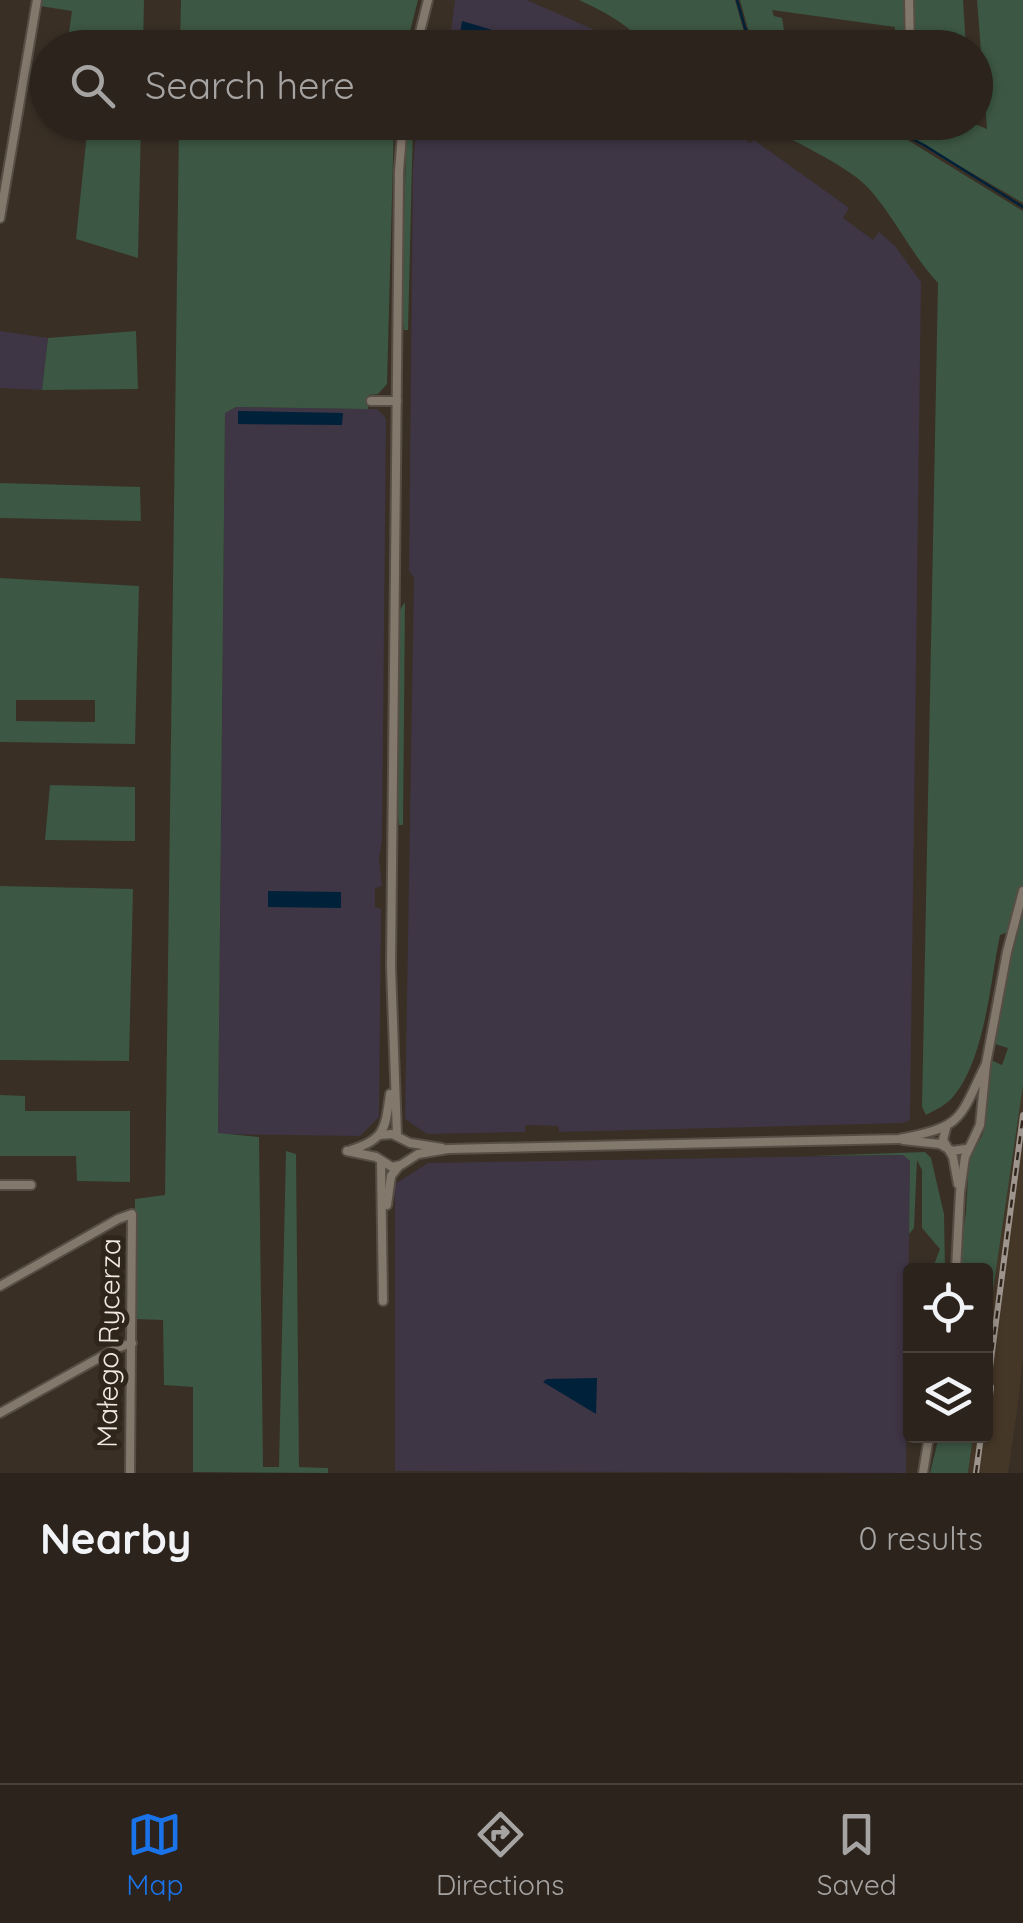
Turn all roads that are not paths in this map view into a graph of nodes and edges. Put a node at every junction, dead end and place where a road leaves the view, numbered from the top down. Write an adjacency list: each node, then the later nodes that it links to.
1 (36, 0): 4 (street)
2 (428, 0): 5 (street)
3 (910, 0): 6 (street)
4 (31, 30)
5 (420, 30)
6 (910, 30)
7 (30, 36): 9 (street)
8 (402, 140): 11 (street)
9 (0, 218)
10 (371, 400): 11 (street)
11 (397, 401): 14 (street)
12 (1023, 891): 13 (street)
13 (986, 1064): 15 (street); 18 (street)
14 (393, 1073): 17 (street); 19 (street)
15 (965, 1120): 16 (street); 18 (street)
16 (946, 1128): 20 (street); 24 (street)
17 (396, 1135): 19 (street); 21 (street)
18 (976, 1136): 23 (street)
19 (377, 1138): 25 (street); 25 (street)
20 (899, 1139): 22 (street); 24 (street)
21 (405, 1141): 22 (street); 26 (street)
22 (448, 1148): 26 (street)
23 (968, 1148): 24 (street); 30 (street)
24 (948, 1150): 30 (street)
25 (378, 1159): 27 (street); 31 (street)
26 (408, 1160): 27 (street)
27 (398, 1166): 31 (street)
28 (30, 1184): 29 (street)
29 (0, 1185)
30 (960, 1192): 32 (street)
31 (384, 1229): 34 (street)
32 (956, 1263)
33 (0, 1286): 35 (street, Małego Rycerza)
34 (383, 1302)
35 (132, 1343): 36 (street); 38 (street, Małego Rycerza)
36 (0, 1413)
37 (929, 1443): 39 (street)
38 (130, 1473)
39 (923, 1473)

